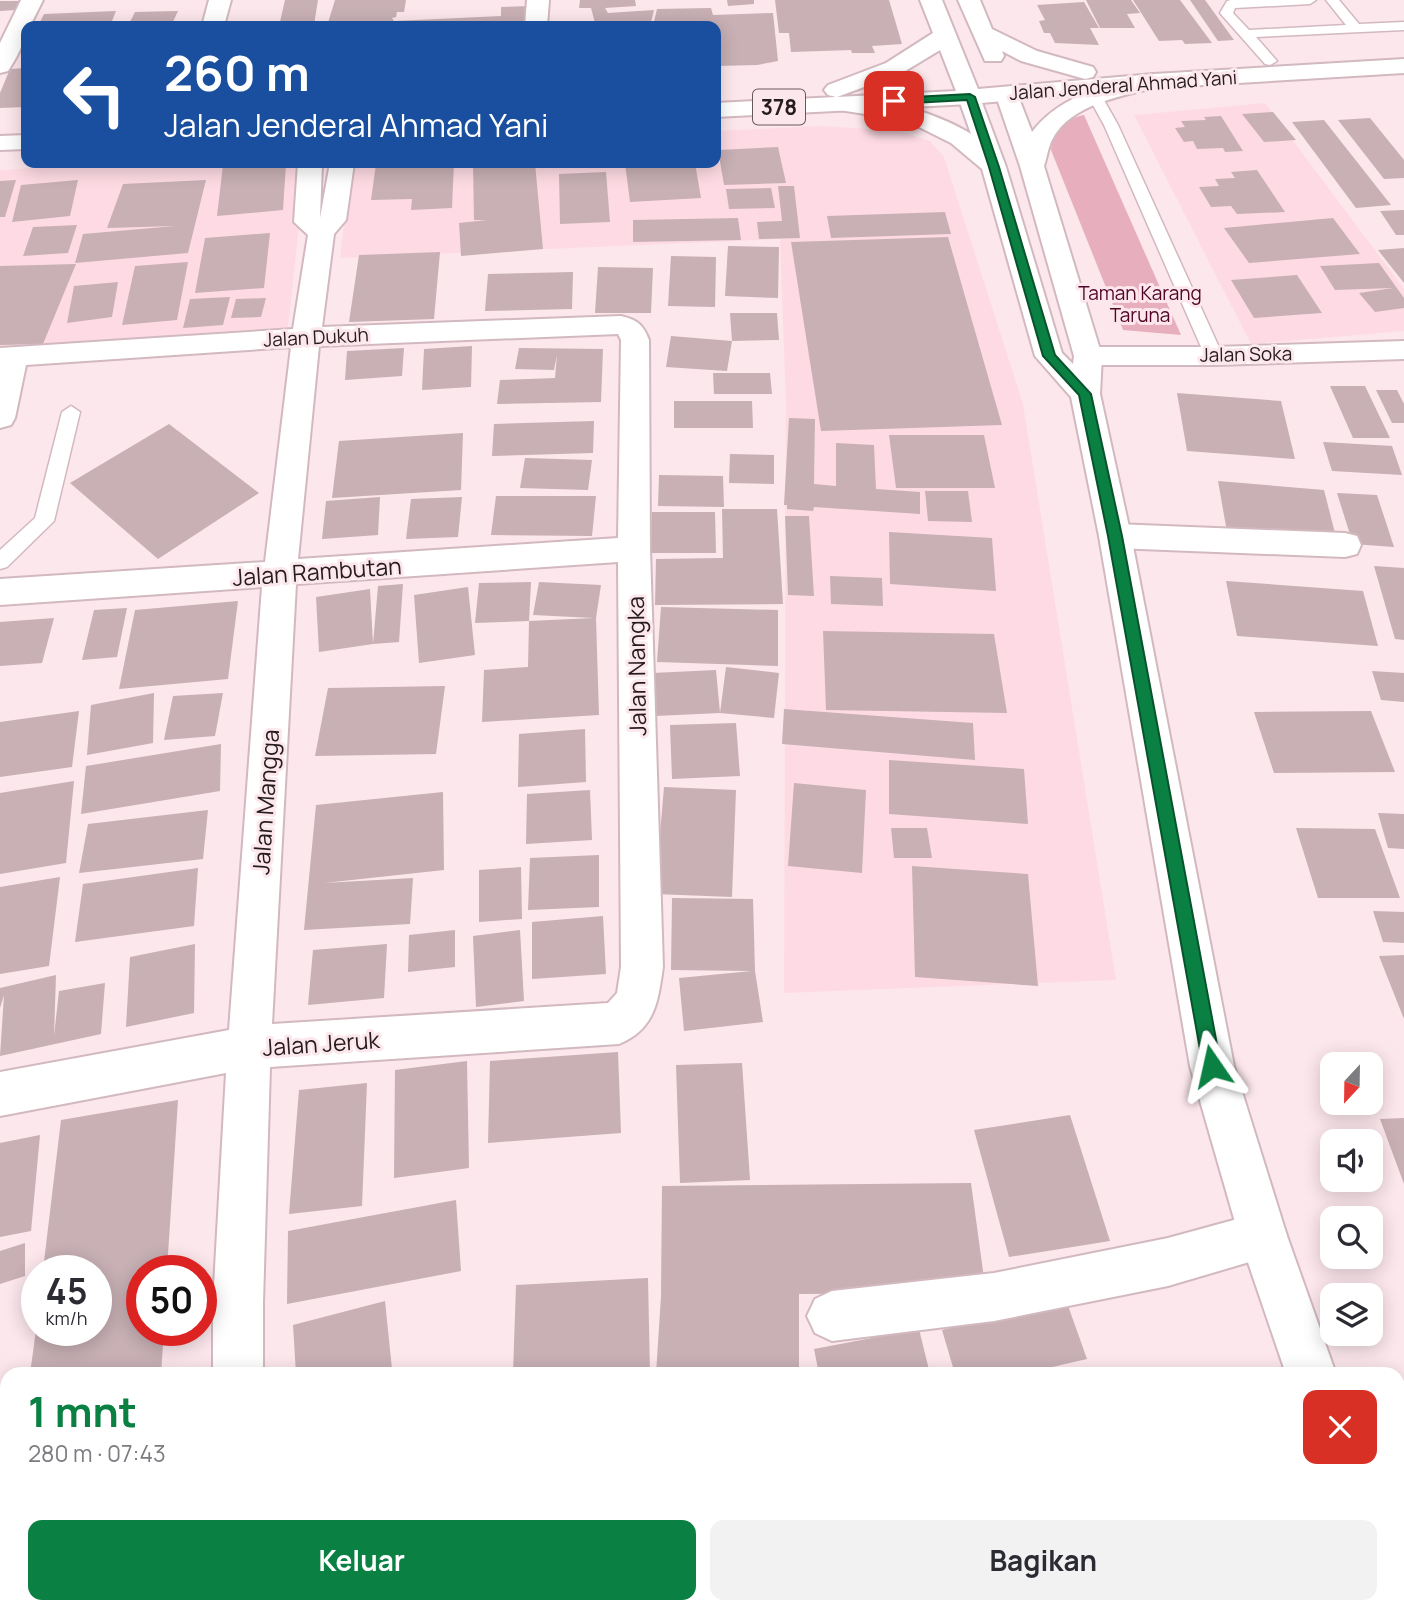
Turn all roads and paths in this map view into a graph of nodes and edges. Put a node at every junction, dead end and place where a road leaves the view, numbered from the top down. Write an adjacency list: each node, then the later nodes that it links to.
1 (32, 0): 8 (street)
2 (220, 0): 9 (street)
3 (538, 0): 10 (street)
4 (931, 0): 15 (street)
5 (969, 0): 14 (street)
6 (1310, 0): 16 (lane)
7 (1332, 0): 13 (lane)
8 (22, 21)
9 (214, 21)
10 (536, 21)
11 (21, 23): 19 (street)
12 (1404, 26): 13 (lane)
13 (1356, 29): 16 (lane)
14 (983, 33): 21 (street); 23 (street)
15 (945, 34): 24 (street); 27 (street)
16 (1246, 34): 18 (lane)
17 (1404, 57): 18 (street, Jalan Jenderal Ahmad Yani)
18 (1270, 61): 21 (street, Jalan Jenderal Ahmad Yani)
19 (0, 66)
20 (1404, 66): 22 (street, Jalan Jenderal Ahmad Yani)
21 (1085, 72): 23 (street, Jalan Jenderal Ahmad Yani)
22 (1154, 81): 23 (street, Jalan Jenderal Ahmad Yani); 25 (street)
23 (1005, 85): 24 (street, Jalan Jenderal Ahmad Yani / 378); 31 (street)
24 (967, 89): 27 (street, Jalan Jenderal Ahmad Yani / 378); 32 (street)
25 (1095, 96): 31 (street); 39 (lane)
26 (721, 97): 27 (street, Jalan Jenderal Ahmad Yani / 378)
27 (839, 97): 28 (street, Jalan Jenderal Ahmad Yani / 378); 32 (street)
28 (721, 109)
29 (21, 142): 30 (street)
30 (0, 143)
31 (1032, 166): 41 (street)
32 (994, 167): 41 (street)
33 (310, 168): 35 (street)
34 (341, 168): 35 (street, Jalan Mangga)
35 (321, 232): 37 (street, Jalan Mangga)
36 (631, 329): 37 (street, Jalan Dukuh); 46 (street, Jalan Nangka)
37 (306, 337): 40 (street, Jalan Dukuh); 48 (street, Jalan Mangga)
38 (1404, 349): 39 (street, Jalan Soka)
39 (1214, 356): 41 (street, Jalan Soka)
40 (6, 357): 43 (street)
41 (1086, 375): 44 (street)
42 (71, 412): 47 (lane)
43 (0, 418)
44 (1115, 536): 45 (street); 53 (street)
45 (1345, 545)
46 (634, 549): 48 (street, Jalan Rambutan); 50 (street, Jalan Nangka)
47 (0, 562)
48 (281, 573): 49 (street, Jalan Rambutan); 51 (street, Jalan Mangga)
49 (0, 592)
50 (637, 1002): 51 (street, Jalan Jeruk)
51 (249, 1047): 52 (street, Jalan Jeruk); 55 (street, Jalan Mangga)
52 (0, 1094)
53 (1262, 1236): 54 (street); 56 (street)
54 (832, 1316)
55 (238, 1367)
56 (1309, 1367)

